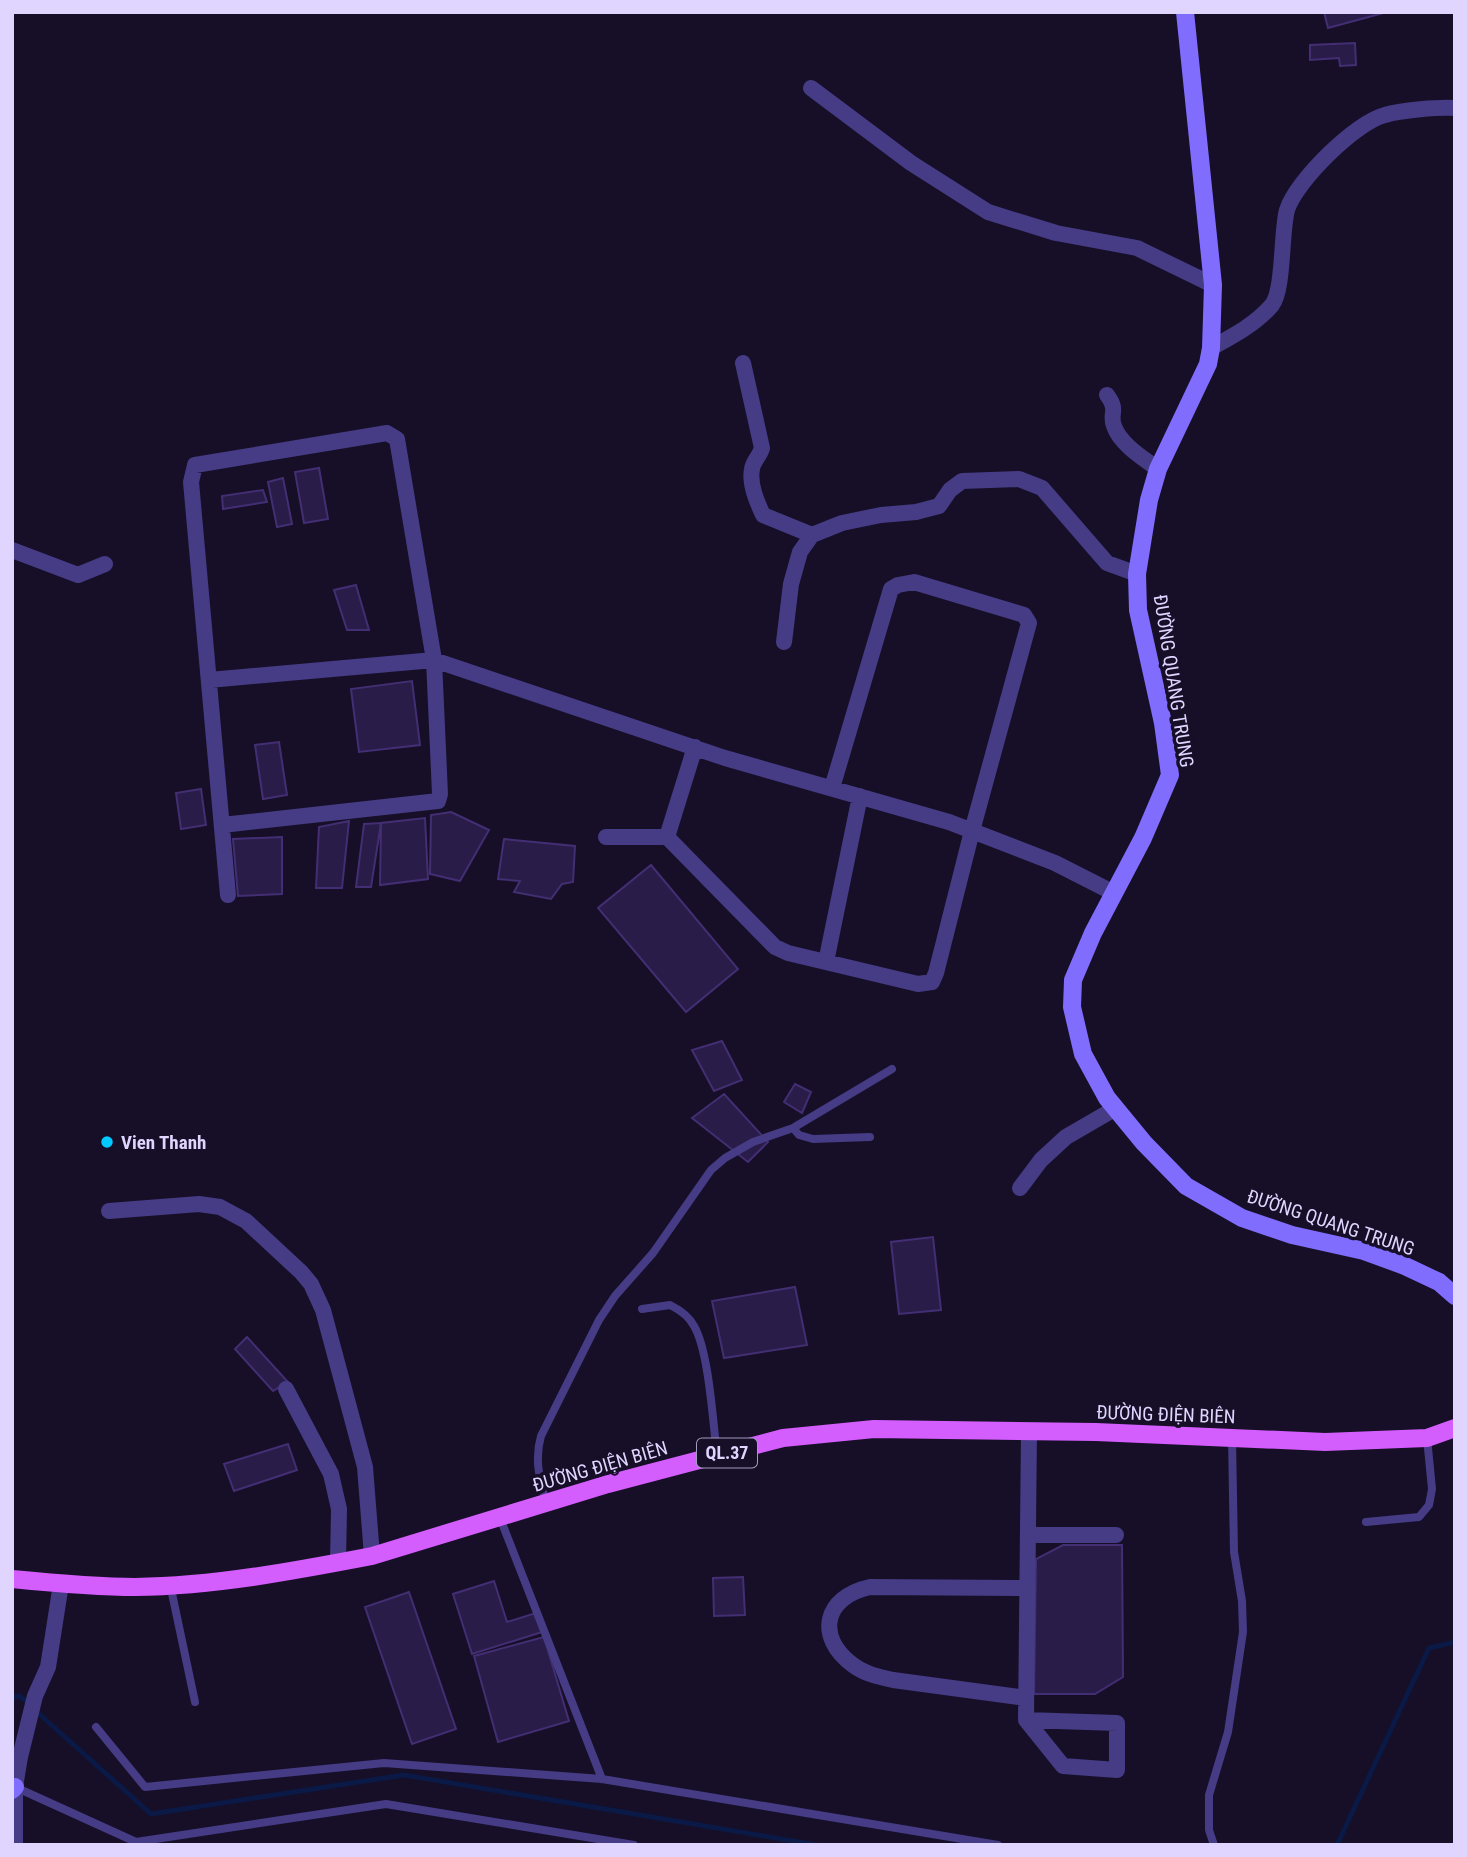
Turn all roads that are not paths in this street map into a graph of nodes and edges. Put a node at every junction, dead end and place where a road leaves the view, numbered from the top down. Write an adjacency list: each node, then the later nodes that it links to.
1 (1185, 12): 4 (street, ĐƯỜNG QUANG TRUNG)
2 (811, 88): 4 (street)
3 (1455, 108): 5 (street)
4 (1213, 285): 5 (street, ĐƯỜNG QUANG TRUNG)
5 (1211, 348): 8 (street, ĐƯỜNG QUANG TRUNG)
6 (743, 363): 9 (street)
7 (1107, 395): 8 (street)
8 (1158, 468): 12 (street, ĐƯỜNG QUANG TRUNG)
9 (812, 535): 12 (street); 13 (street)
10 (12, 550): 11 (street)
11 (105, 565)
12 (1137, 574): 23 (street, ĐƯỜNG QUANG TRUNG)
13 (784, 642)
14 (434, 660): 15 (street); 15 (street); 16 (street); 19 (street)
15 (209, 680): 19 (street)
16 (695, 747): 17 (street); 22 (street)
17 (832, 788): 18 (street); 20 (street)
18 (860, 796): 20 (street); 25 (street)
19 (222, 825): 24 (street)
20 (972, 831): 23 (street); 25 (street)
21 (606, 837): 22 (street)
22 (667, 837): 25 (street)
23 (1114, 893): 27 (street, ĐƯỜNG QUANG TRUNG)
24 (228, 895)
25 (826, 962)
26 (892, 1069): 28 (lane)
27 (1116, 1108): 30 (street); 32 (street, ĐƯỜNG QUANG TRUNG)
28 (793, 1128): 29 (lane); 40 (lane)
29 (870, 1137)
30 (1020, 1188)
31 (109, 1211): 45 (street)
32 (1455, 1296)
33 (642, 1309): 39 (lane)
34 (286, 1390): 46 (street)
35 (1455, 1428): 38 (main road, ĐƯỜNG ĐIỆN BIÊN / QL.37)
36 (1029, 1431): 37 (main road, ĐƯỜNG ĐIỆN BIÊN / QL.37); 39 (main road, ĐƯỜNG ĐIỆN BIÊN / QL.37); 43 (street)
37 (1232, 1438): 38 (main road, ĐƯỜNG ĐIỆN BIÊN / QL.37); 60 (lane)
38 (1427, 1438): 42 (lane)
39 (717, 1455): 40 (main road, ĐƯỜNG ĐIỆN BIÊN / QL.37)
40 (546, 1503): 41 (main road, ĐƯỜNG ĐIỆN BIÊN / QL.37)
41 (500, 1518): 45 (main road, ĐƯỜNG ĐIỆN BIÊN / QL.37); 55 (lane)
42 (1366, 1522)
43 (1028, 1535): 44 (street); 50 (street)
44 (1116, 1535)
45 (372, 1556): 46 (main road, ĐƯỜNG ĐIỆN BIÊN / QL.37)
46 (338, 1563): 49 (main road, ĐƯỜNG ĐIỆN BIÊN / QL.37)
47 (12, 1579): 48 (main road, ĐƯỜNG ĐIỆN BIÊN / QL.37)
48 (61, 1584): 49 (main road, ĐƯỜNG ĐIỆN BIÊN / QL.37); 56 (street)
49 (170, 1584): 52 (lane)
50 (1027, 1588): 51 (street); 51 (street)
51 (1026, 1698): 53 (street)
52 (195, 1702)
53 (1026, 1720): 53 (street)
54 (96, 1727): 55 (lane)
55 (602, 1779): 59 (lane)
56 (13, 1788): 57 (street); 58 (lane)
57 (15, 1845)
58 (634, 1845)
59 (999, 1845)
60 (1214, 1845)

